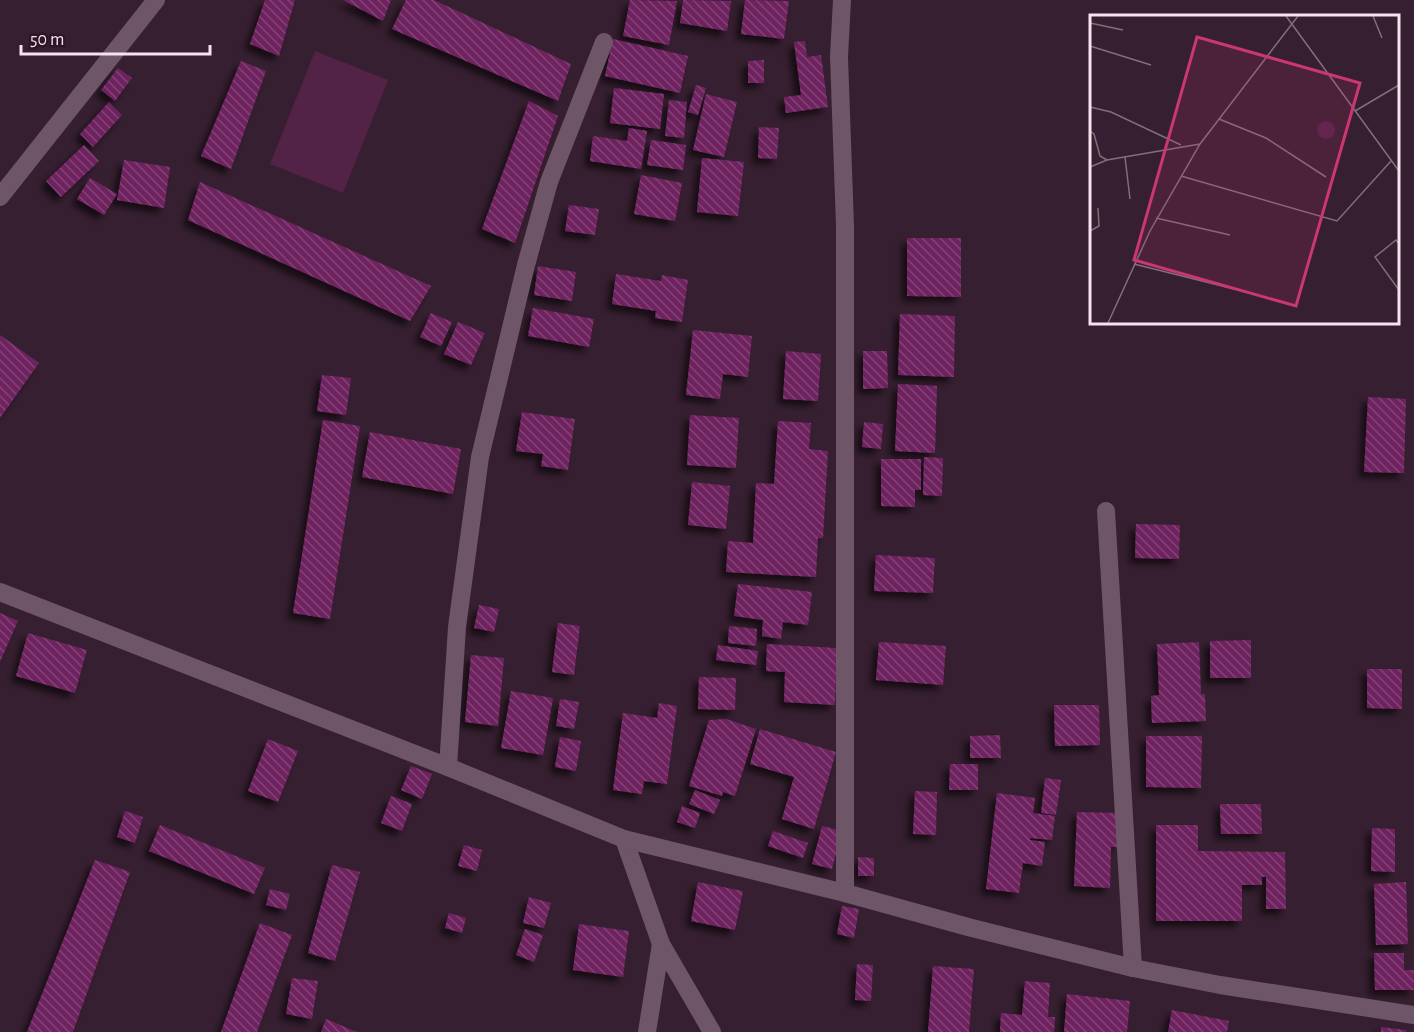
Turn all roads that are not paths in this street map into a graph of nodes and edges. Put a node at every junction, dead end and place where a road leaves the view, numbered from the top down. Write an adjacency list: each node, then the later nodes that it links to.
1 (156, 0): 4 (street)
2 (842, 0): 9 (street)
3 (604, 42): 7 (street)
4 (0, 197)
5 (1106, 511): 11 (street)
6 (0, 592): 7 (street)
7 (448, 767): 8 (street)
8 (624, 839): 9 (street); 10 (street)
9 (845, 893): 11 (street)
10 (661, 944): 13 (street); 14 (street)
11 (1133, 968): 12 (street)
12 (1414, 1015)
13 (647, 1032)
14 (712, 1032)

